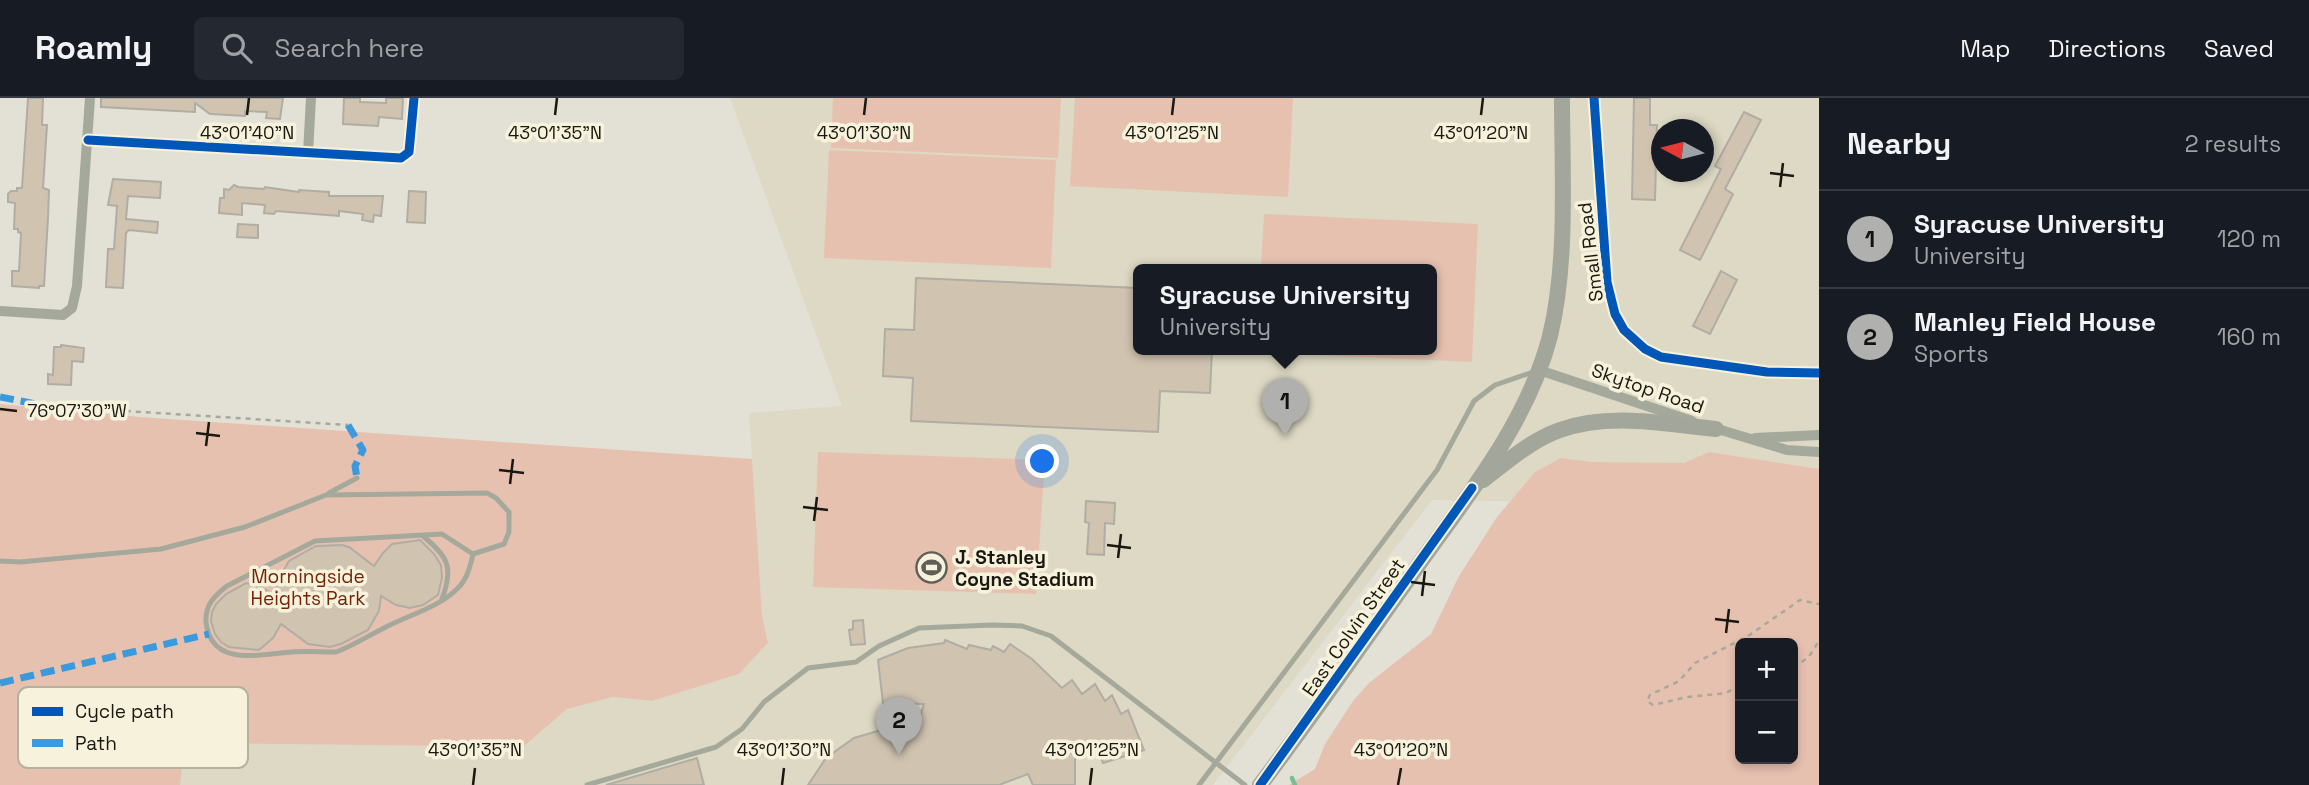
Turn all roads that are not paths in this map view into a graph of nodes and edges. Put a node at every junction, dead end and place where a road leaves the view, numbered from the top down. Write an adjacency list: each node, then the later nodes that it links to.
1 (90, 98): 6 (street)
2 (311, 98): 7 (street)
3 (414, 98): 7 (street)
4 (1562, 98): 9 (street, East Colvin Street)
5 (1594, 98): 10 (street, Small Road)
6 (88, 140): 7 (street); 8 (street)
7 (307, 153)
8 (0, 312)
9 (1539, 370): 11 (street, Skytop Road); 16 (street, East Colvin Street); 22 (lane)
10 (1814, 374)
11 (1716, 429): 13 (street, Skytop Road); 16 (street)
12 (1819, 435): 13 (street, Skytop Road)
13 (1745, 438): 14 (street, Skytop Road)
14 (1819, 452)
15 (357, 478): 17 (lane)
16 (1472, 488): 26 (street, East Colvin Street)
17 (326, 495): 19 (lane); 20 (lane)
18 (422, 536): 19 (lane); 21 (lane); 21 (lane)
19 (473, 555): 21 (lane)
20 (0, 562)
21 (441, 602)
22 (1216, 763): 23 (lane); 24 (lane); 25 (lane)
23 (587, 785)
24 (1199, 785)
25 (1245, 785)
26 (1260, 785)

